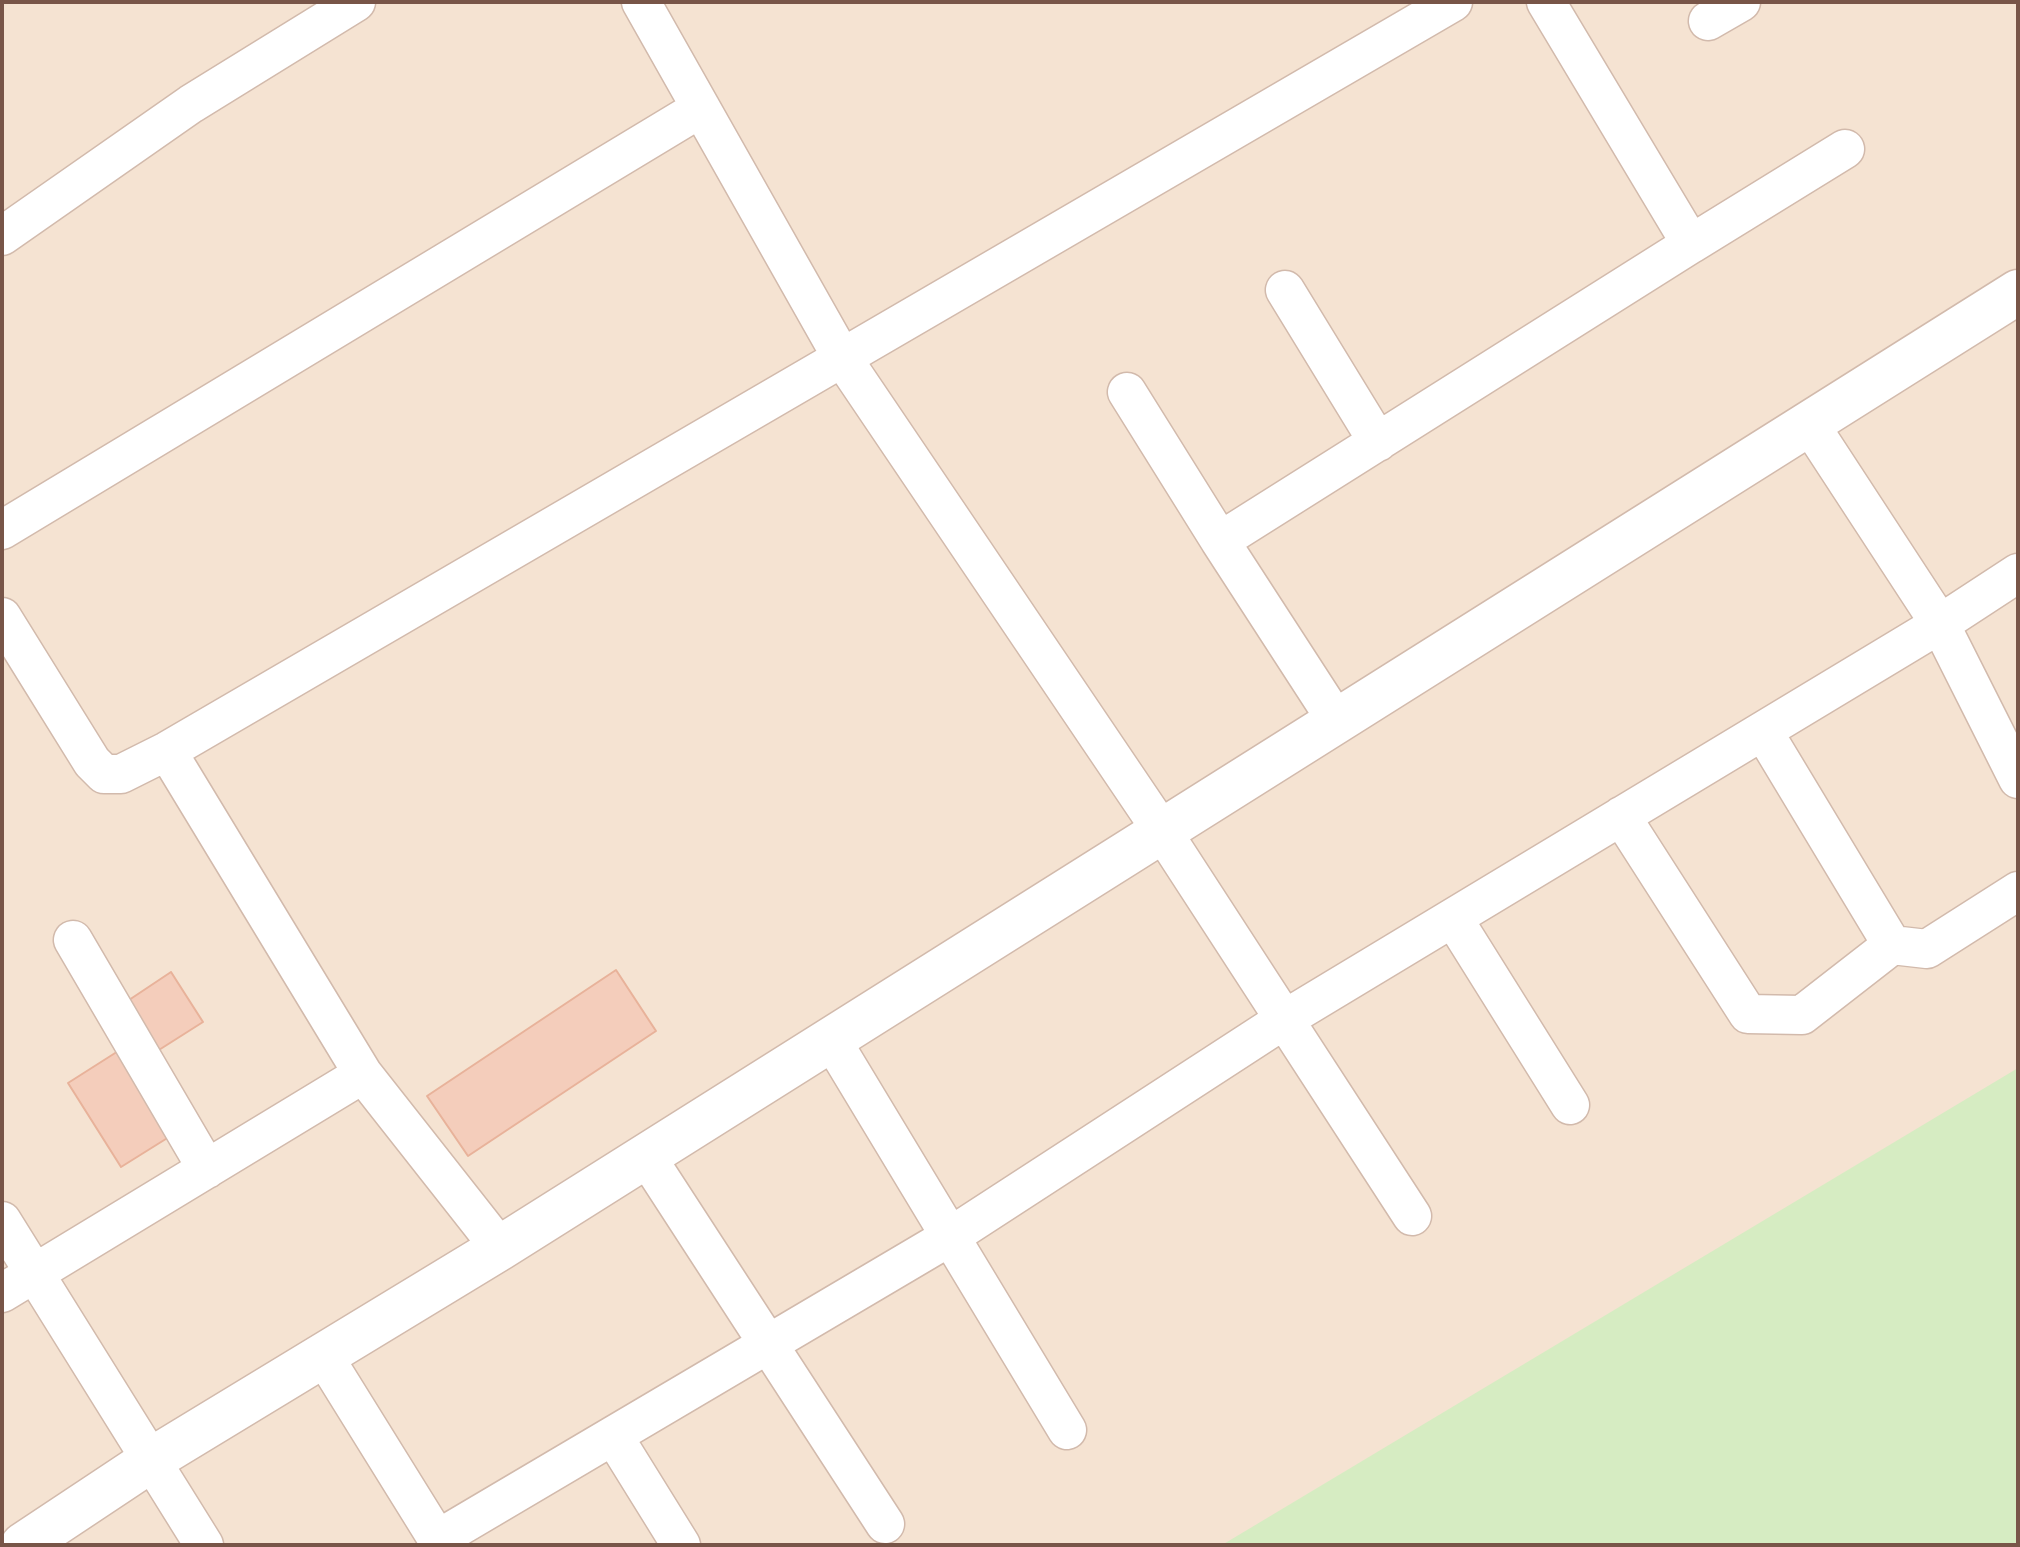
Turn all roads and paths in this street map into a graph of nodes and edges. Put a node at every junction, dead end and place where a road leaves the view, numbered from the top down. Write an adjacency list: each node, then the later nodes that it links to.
1 (356, 2): 9 (street)
2 (641, 2): 7 (street)
3 (1453, 2): 13 (street)
4 (1546, 2): 10 (street)
5 (1741, 2): 6 (street)
6 (1708, 21)
7 (701, 108): 13 (street); 17 (street)
8 (1845, 149): 10 (street)
9 (2, 236)
10 (1691, 244): 16 (street)
11 (1285, 290): 16 (street)
12 (2018, 292): 15 (street)
13 (841, 356): 24 (street); 27 (street)
14 (1127, 392): 18 (street)
15 (1810, 425): 21 (street); 22 (street)
16 (1378, 442): 18 (street)
17 (2, 530)
18 (1220, 541): 22 (street)
19 (2018, 573): 21 (street)
20 (2, 617): 24 (street)
21 (1940, 624): 23 (street); 25 (street)
22 (1336, 720): 27 (street)
23 (1763, 731): 26 (street); 31 (street)
24 (167, 751): 34 (street)
25 (2018, 779)
26 (1621, 816): 29 (street); 31 (street)
27 (1162, 831): 32 (street); 33 (street)
28 (2018, 891): 31 (street)
29 (1453, 918): 32 (street); 35 (street)
30 (73, 940): 37 (street)
31 (1892, 945)
32 (1285, 1019): 38 (street); 40 (street)
33 (831, 1039): 36 (street); 40 (street)
34 (363, 1074): 37 (street); 41 (street)
35 (1570, 1105)
36 (646, 1156): 41 (street); 44 (street)
37 (207, 1169): 42 (street)
38 (1412, 1216)
39 (2, 1221): 42 (street)
40 (951, 1236): 44 (street); 46 (street)
41 (500, 1248): 45 (street)
42 (36, 1272): 43 (street); 48 (street)
43 (2, 1293)
44 (768, 1347): 47 (street); 49 (street)
45 (323, 1355): 48 (street); 50 (street)
46 (1067, 1430)
47 (614, 1437): 50 (street); 53 (street)
48 (151, 1460): 51 (street); 52 (street)
49 (885, 1524)
50 (440, 1542)
51 (23, 1545)
52 (204, 1545)
53 (681, 1545)

